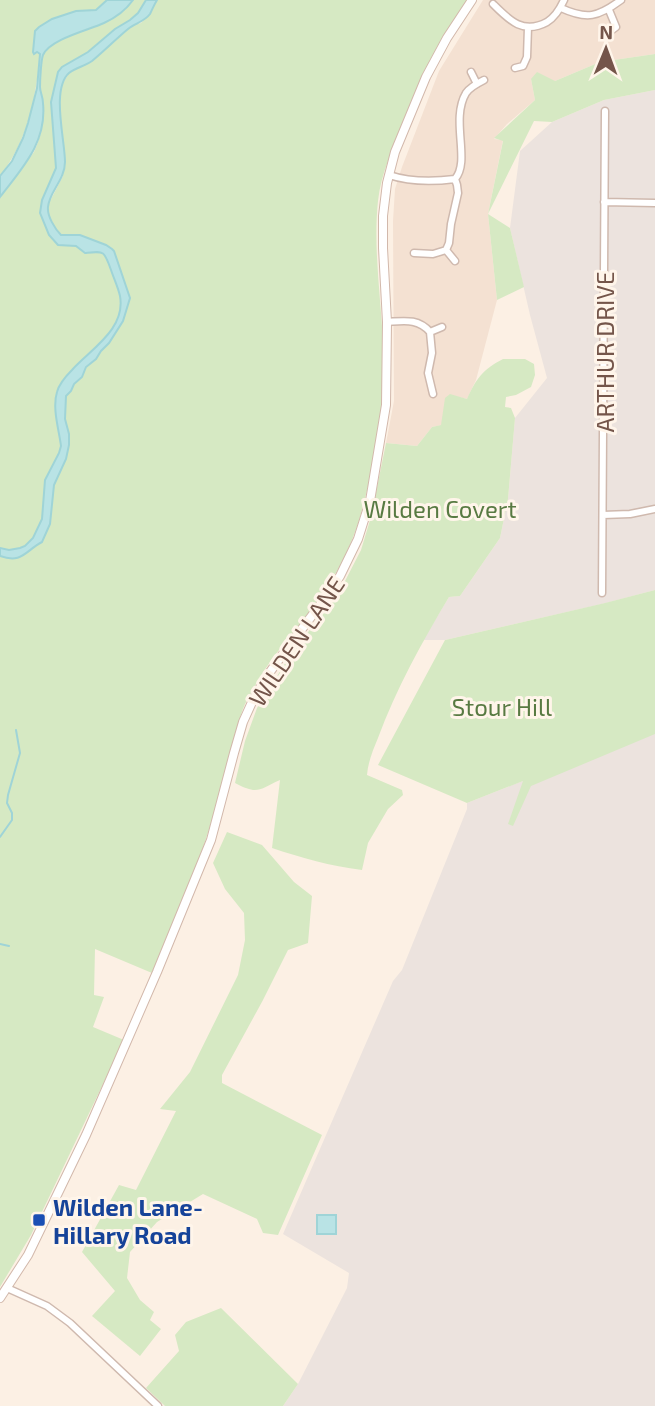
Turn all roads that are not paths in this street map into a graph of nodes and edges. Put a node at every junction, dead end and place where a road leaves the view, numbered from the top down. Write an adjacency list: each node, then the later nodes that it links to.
1 (472, 0): 12 (street, WILDEN LANE)
2 (564, 0): 5 (street)
3 (621, 0): 6 (street)
4 (492, 4): 7 (street)
5 (561, 8): 6 (street); 7 (street)
6 (609, 10): 8 (street)
7 (528, 27): 9 (street)
8 (617, 27)
9 (515, 68)
10 (471, 72): 13 (street)
11 (605, 111): 14 (street, ARTHUR DRIVE)
12 (389, 175): 13 (street); 19 (street, WILDEN LANE)
13 (455, 179): 16 (street)
14 (604, 202): 15 (street); 24 (street, ARTHUR DRIVE)
15 (655, 203)
16 (446, 250): 17 (street); 18 (street)
17 (414, 253)
18 (455, 261)
19 (387, 322): 21 (street); 26 (street, WILDEN LANE)
20 (442, 327): 21 (street)
21 (430, 332): 22 (street)
22 (433, 394)
23 (655, 509): 24 (street)
24 (603, 514): 25 (street, ARTHUR DRIVE)
25 (603, 593)
26 (8, 1288): 27 (street, WILDEN LANE); 28 (street)
27 (0, 1298)
28 (158, 1406)

